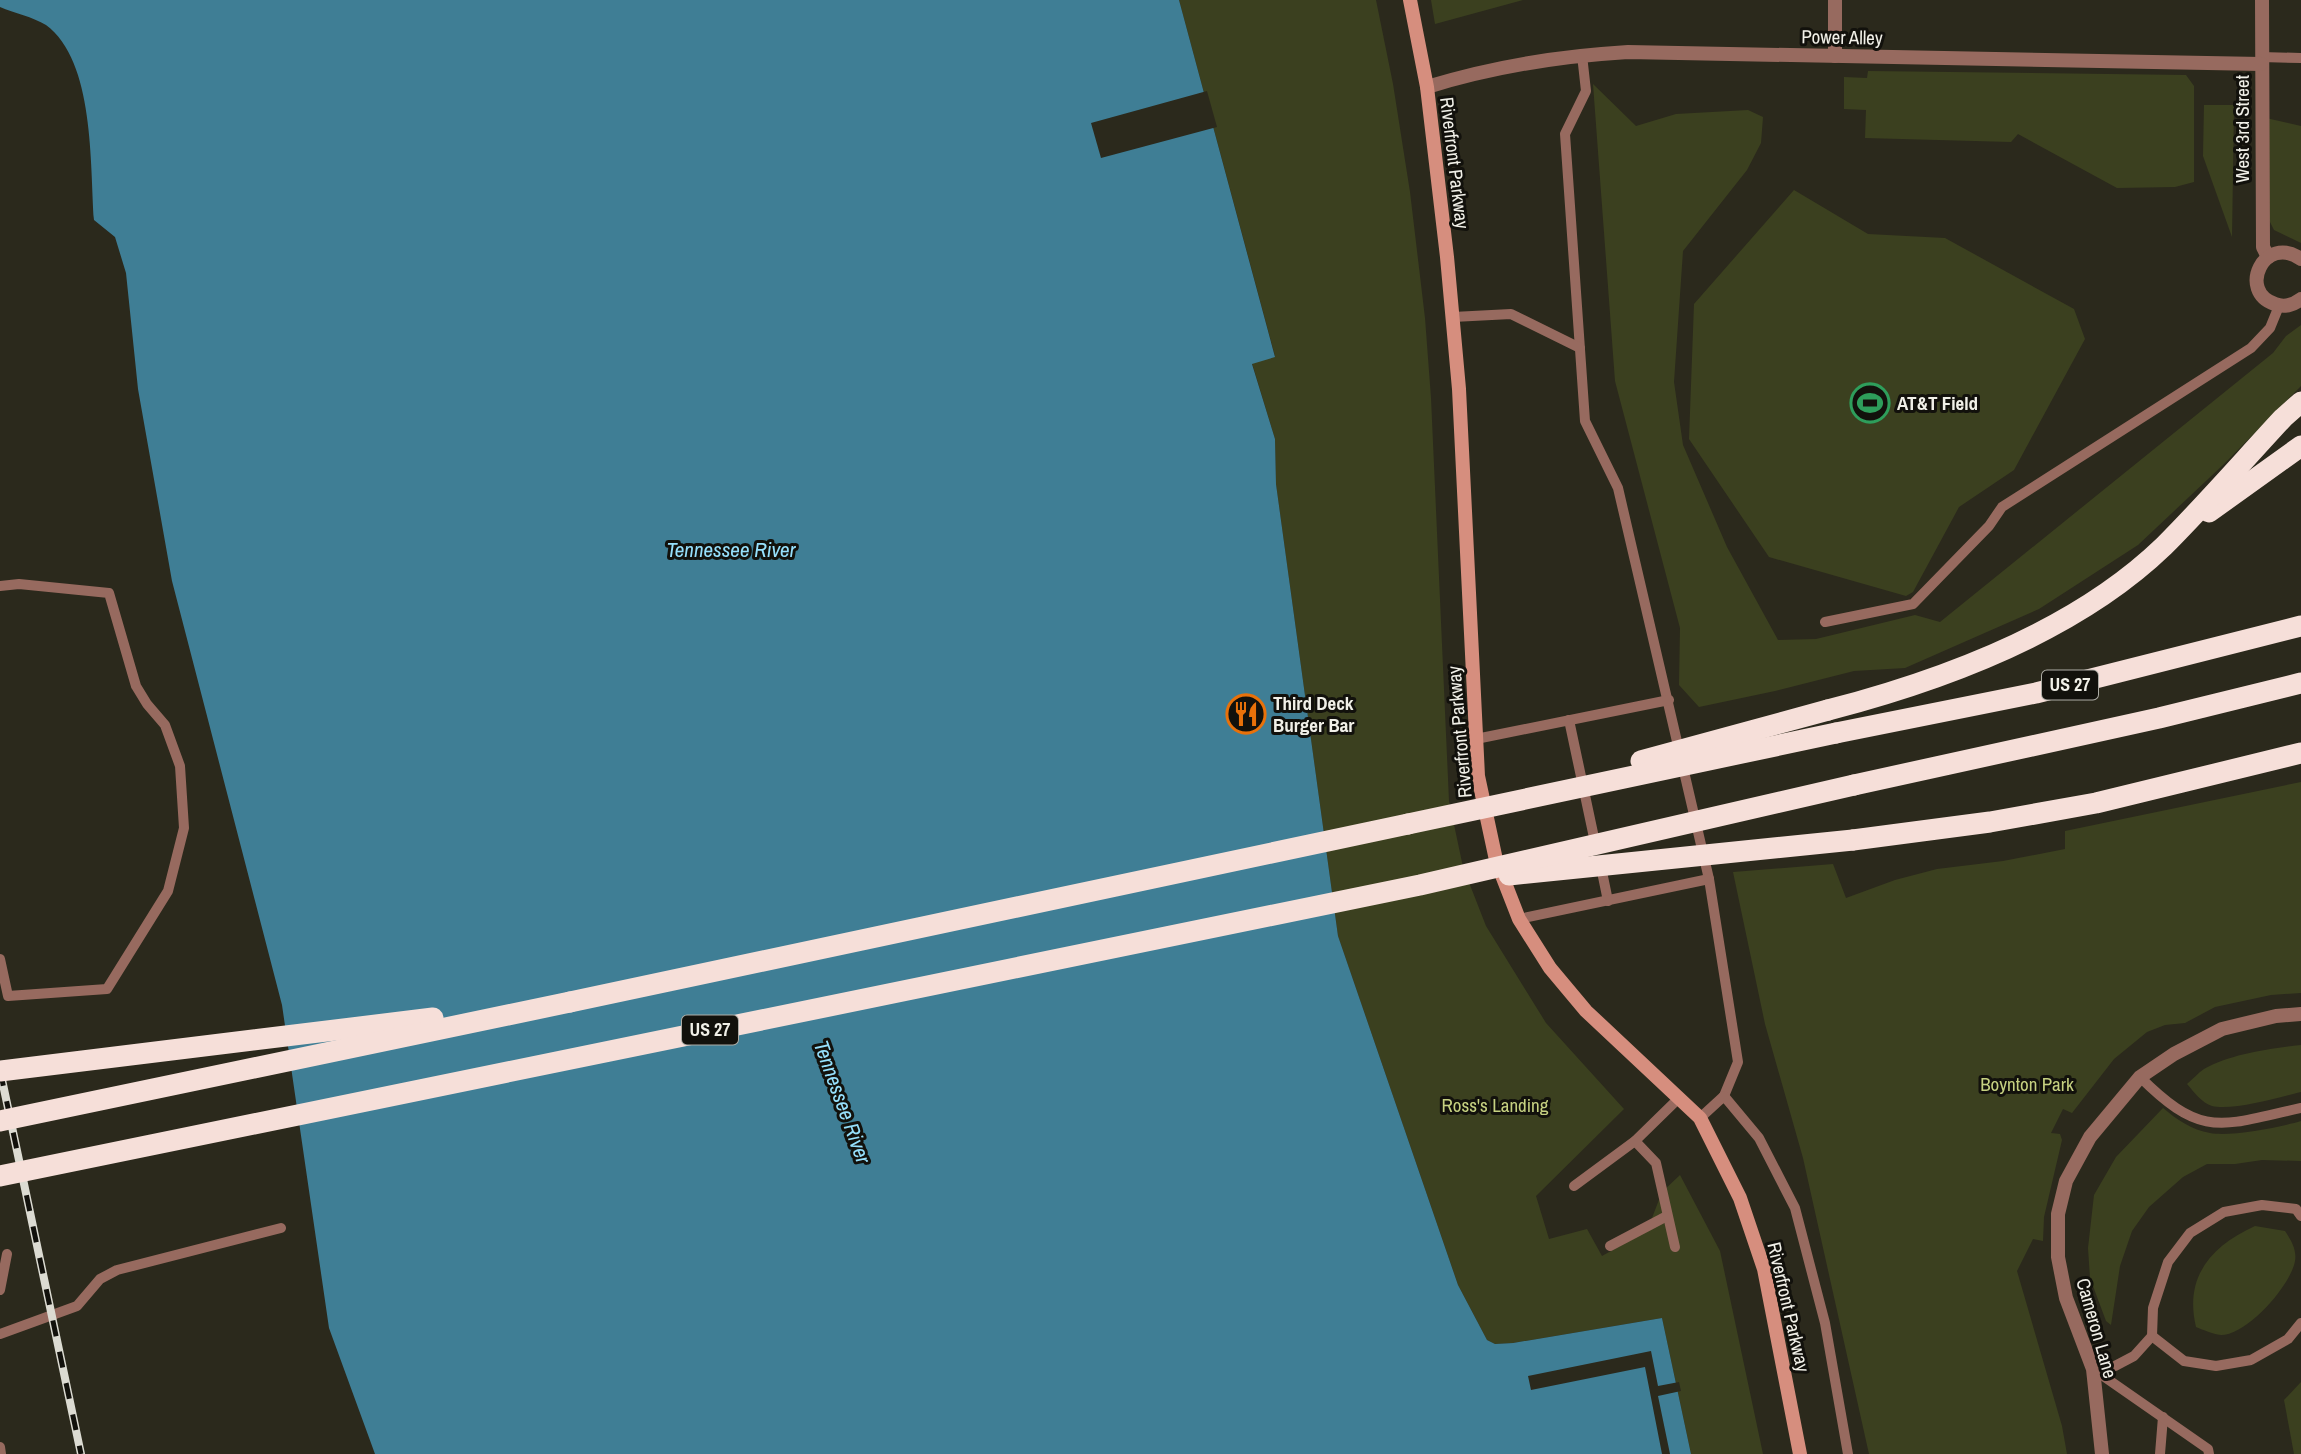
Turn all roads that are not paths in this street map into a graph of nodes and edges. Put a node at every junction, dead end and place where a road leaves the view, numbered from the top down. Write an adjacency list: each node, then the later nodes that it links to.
1 (1410, 0): 8 (main road, Riverfront Parkway)
2 (1835, 0): 5 (street)
3 (2262, 0): 7 (street, West 3rd Street)
4 (1582, 55): 5 (street, Power Alley); 8 (street, Power Alley); 14 (lane)
5 (1835, 56): 7 (street, Power Alley)
6 (2301, 58): 7 (lane)
7 (2261, 60): 9 (street, West 3rd Street)
8 (1427, 88): 13 (main road, Riverfront Parkway)
9 (2268, 257): 10 (street); 12 (street)
10 (2301, 259)
11 (2301, 299): 12 (street)
12 (2279, 306): 19 (lane)
13 (1453, 317): 14 (lane); 24 (main road, Riverfront Parkway)
14 (1580, 348): 22 (lane)
15 (2301, 402): 17 (highway)
16 (2301, 446): 17 (highway)
17 (2163, 547): 26 (highway, bridge)
18 (0, 586): 31 (lane)
19 (1825, 622)
20 (2301, 626): 26 (highway, US 27, bridge)
21 (2301, 683): 28 (highway, US 27, bridge)
22 (1669, 700): 23 (lane); 27 (lane)
23 (1569, 720): 24 (lane); 29 (lane)
24 (1476, 739): 30 (main road, Riverfront Parkway)
25 (2301, 753): 28 (highway, bridge)
26 (1408, 824): 32 (highway, US 27)
27 (1709, 879): 29 (lane); 36 (lane)
28 (1420, 885): 42 (highway, US 27, bridge)
29 (1608, 901): 30 (lane)
30 (1520, 919): 37 (main road, Riverfront Parkway)
31 (0, 959)
32 (570, 1002): 34 (highway, bridge); 40 (highway, US 27, bridge)
33 (2301, 1014): 35 (street, Cameron Lane)
34 (0, 1071)
35 (2140, 1077): 38 (lane); 54 (street, Cameron Lane)
36 (1724, 1096): 39 (lane); 59 (lane)
37 (1679, 1098): 39 (main road, Riverfront Parkway); 41 (lane)
38 (2301, 1108)
39 (1700, 1118): 58 (main road, Riverfront Parkway)
40 (0, 1121)
41 (1635, 1141): 43 (lane); 44 (lane)
42 (0, 1176)
43 (1574, 1186)
44 (1667, 1216): 47 (lane); 48 (lane)
45 (2301, 1216): 53 (lane)
46 (281, 1228): 52 (lane)
47 (1610, 1245)
48 (1675, 1247)
49 (7, 1255): 50 (lane)
50 (0, 1290)
51 (2301, 1323): 53 (lane)
52 (0, 1334)
53 (2152, 1336): 54 (lane)
54 (2093, 1369): 55 (lane); 60 (street, Cameron Lane)
55 (2163, 1417): 61 (lane); 62 (lane)
56 (0, 1447): 57 (lane)
57 (1, 1454)
58 (1800, 1454)
59 (1848, 1454)
60 (2102, 1454)
61 (2160, 1454)
62 (2208, 1454)

